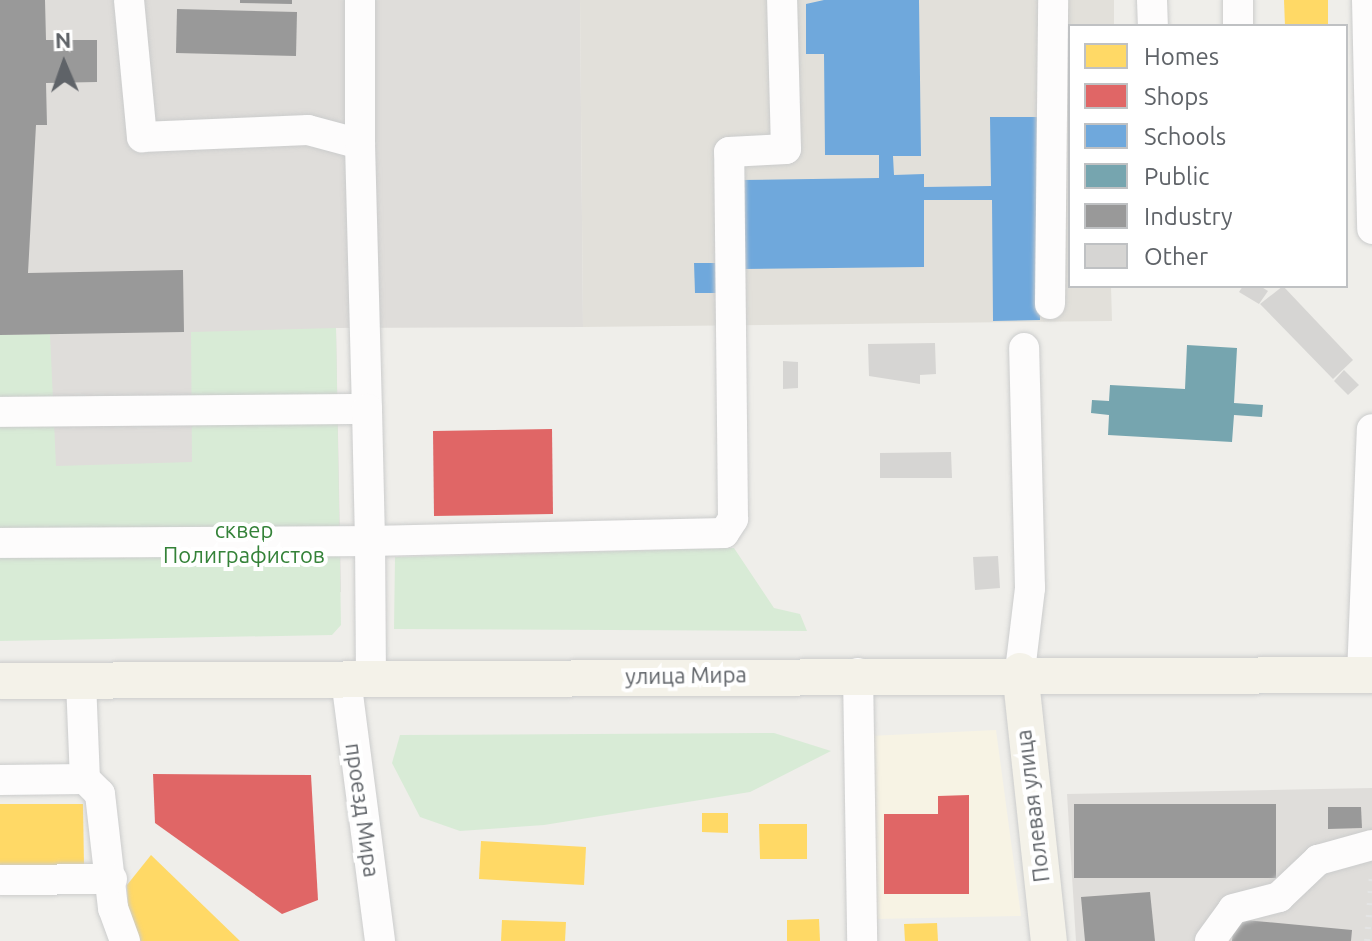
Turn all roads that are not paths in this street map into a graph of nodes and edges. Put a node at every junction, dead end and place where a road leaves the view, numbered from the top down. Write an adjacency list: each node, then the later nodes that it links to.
1 (129, 0): 12 (street)
2 (360, 0): 12 (street, проезд Мира)
3 (782, 0): 19 (street)
4 (1053, 0): 14 (street)
5 (1152, 0): 8 (street)
6 (1238, 0): 9 (street)
7 (1367, 0): 10 (street)
8 (1153, 24)
9 (1238, 24)
10 (1370, 83): 11 (street)
11 (1358, 122): 13 (street)
12 (360, 144): 16 (street, проезд Мира)
13 (1372, 229)
14 (1050, 304)
15 (1024, 348): 21 (street)
16 (367, 409): 17 (street); 19 (street, проезд Мира)
17 (0, 412)
18 (1372, 429): 23 (street)
19 (370, 541): 20 (street); 24 (street, проезд Мира)
20 (0, 543)
21 (1020, 671): 22 (main road, улица Мира); 23 (main road, улица Мира); 35 (main road, Полевая улица)
22 (858, 673): 24 (main road, улица Мира); 34 (street)
23 (1367, 675)
24 (359, 679): 26 (main road, улица Мира); 33 (street, проезд Мира)
25 (0, 681): 26 (main road, улица Мира)
26 (81, 681): 27 (street)
27 (85, 779): 28 (street); 30 (street)
28 (0, 780)
29 (1372, 845): 36 (street)
30 (112, 879): 31 (street); 32 (street)
31 (0, 880)
32 (125, 941)
33 (380, 941)
34 (862, 941)
35 (1049, 941)
36 (1210, 941)

